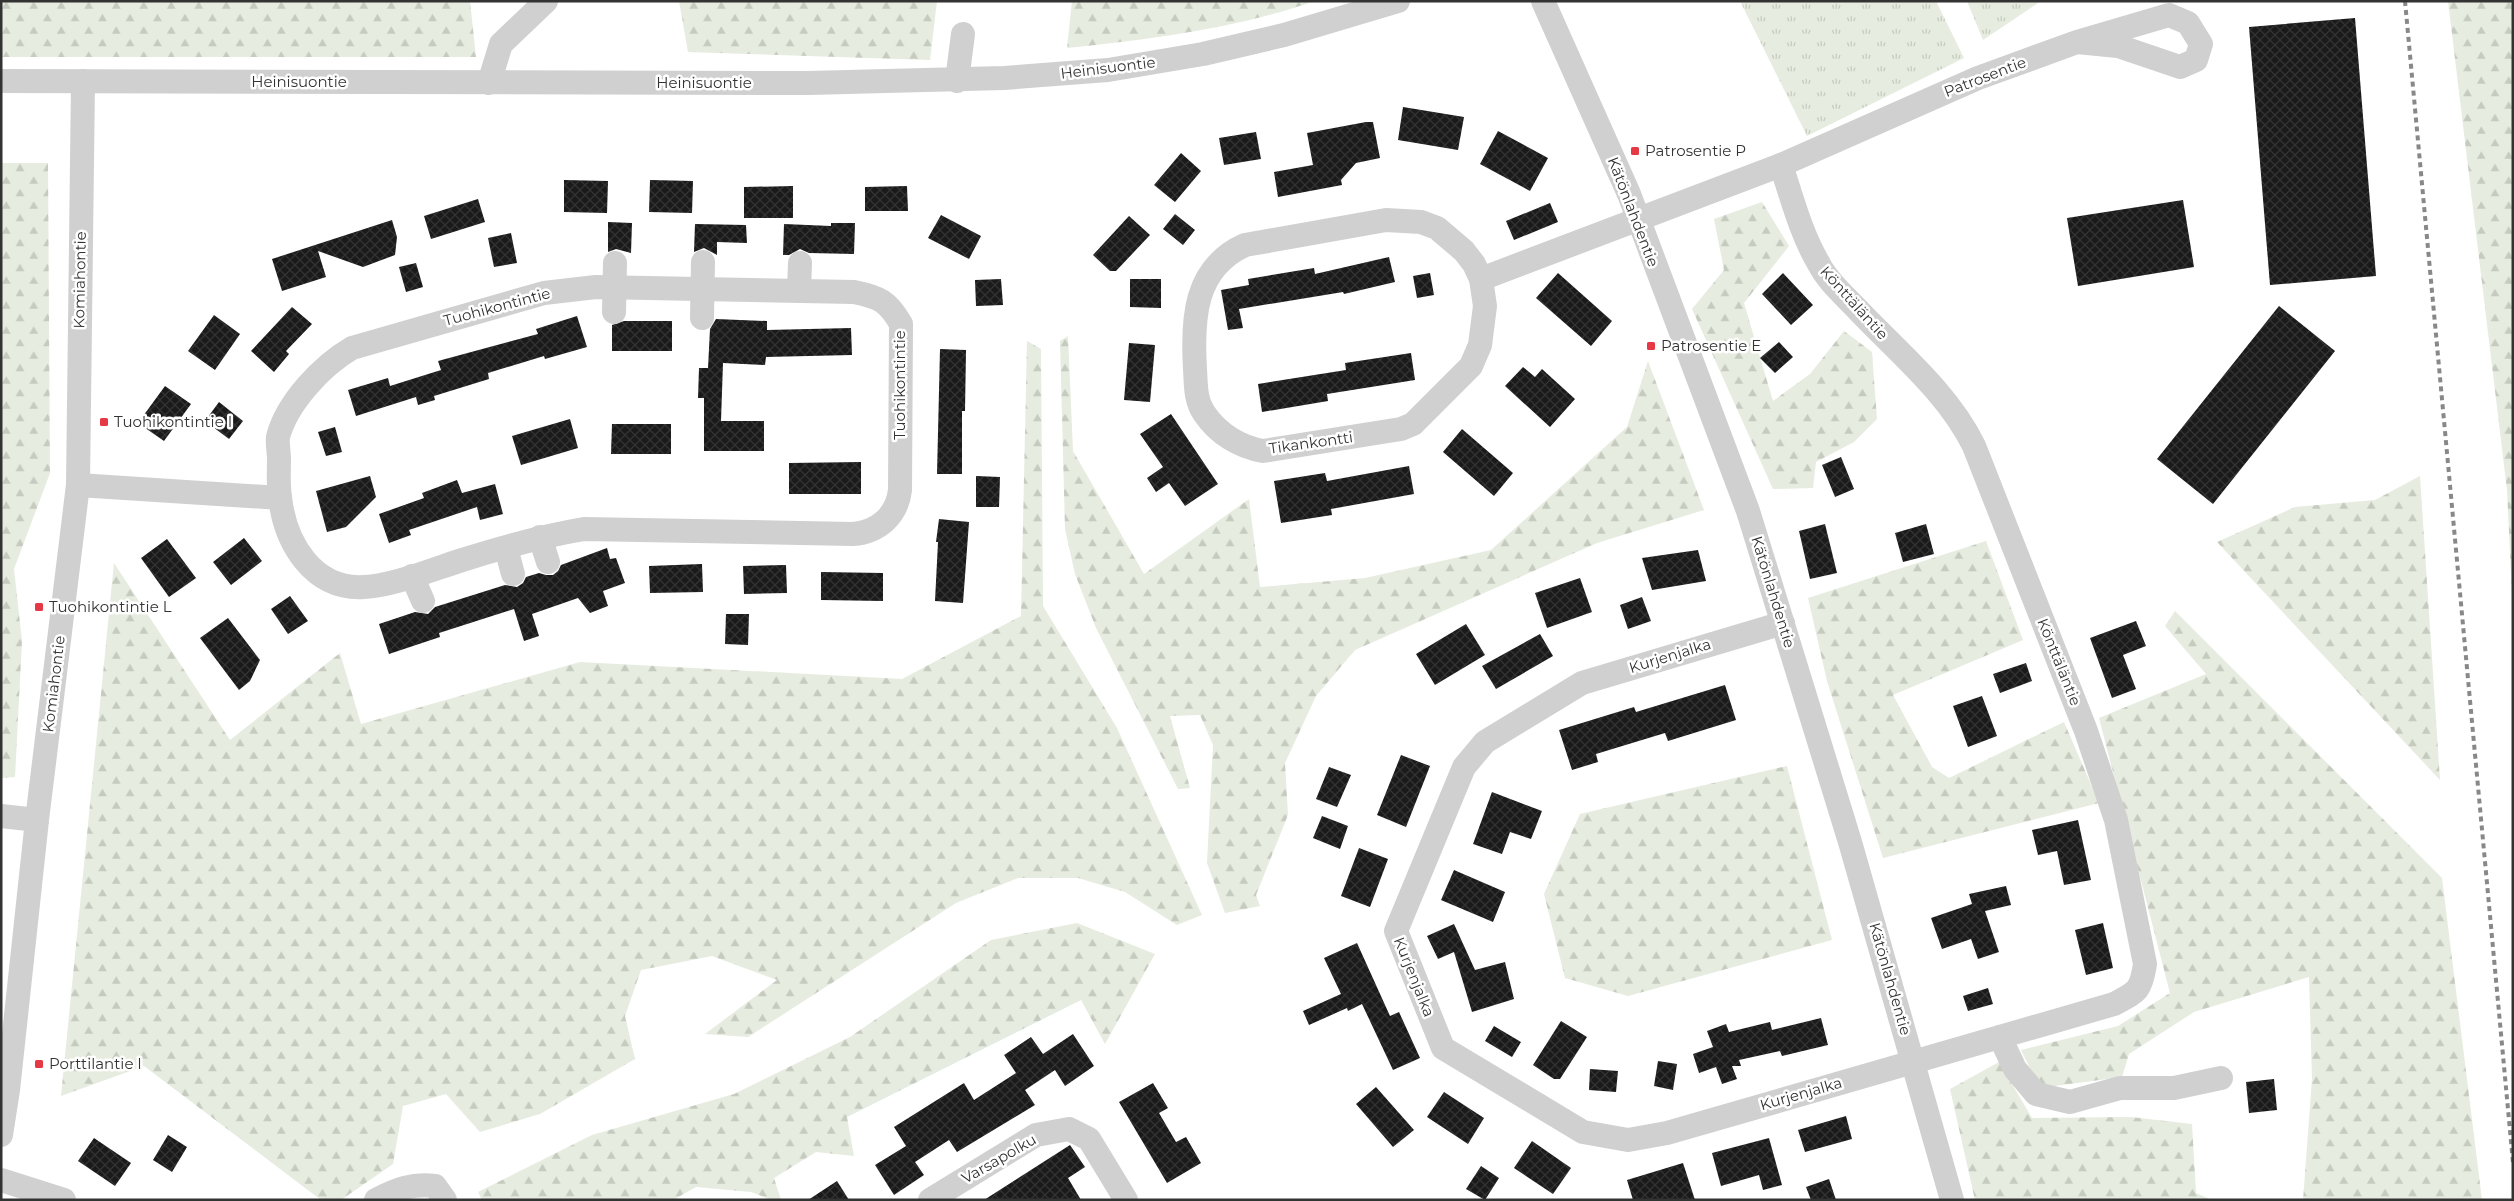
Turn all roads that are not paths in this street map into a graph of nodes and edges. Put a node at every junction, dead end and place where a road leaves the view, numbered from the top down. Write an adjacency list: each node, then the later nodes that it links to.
1 (546, 1): 9 (street)
2 (1398, 1): 8 (street, Heinisuontie)
3 (1543, 1): 11 (street, Kätönlahdentie)
4 (964, 34): 8 (street)
5 (2077, 42): 5 (street, Patrosentie); 10 (street, Patrosentie)
6 (1, 81): 7 (street, Heinisuontie)
7 (83, 81): 9 (street, Heinisuontie); 21 (street, Komiahontie)
8 (957, 81): 9 (street, Heinisuontie)
9 (489, 83)
10 (1781, 165): 11 (street, Patrosentie); 32 (street, Könttäläntie)
11 (1637, 218): 15 (street); 29 (street, Kätönlahdentie)
12 (703, 262): 17 (street)
13 (615, 263): 16 (street)
14 (800, 263): 18 (street)
15 (1481, 279): 15 (street, Tikankontti)
16 (615, 287): 17 (street, Tuohikontintie); 19 (street); 22 (street, Tuohikontintie)
17 (703, 289): 18 (street, Tuohikontintie); 20 (street)
18 (799, 291): 23 (street, Tuohikontintie)
19 (614, 312)
20 (702, 318)
21 (78, 485): 22 (street); 31 (street, Komiahontie)
22 (280, 498): 27 (street, Tuohikontintie)
23 (540, 537): 24 (street, Tuohikontintie); 25 (street)
24 (506, 548): 26 (street); 27 (street, Tuohikontintie)
25 (548, 562)
26 (514, 574)
27 (412, 576): 28 (street)
28 (423, 601)
29 (1783, 623): 33 (street, Kätönlahdentie); 33 (street, Kurjenjalka)
30 (1, 816): 31 (street)
31 (37, 820): 35 (street, Komiahontie)
32 (2000, 1037): 33 (street, Könttäläntie); 34 (street)
33 (1914, 1061): 42 (street, Kätönlahdentie)
34 (2221, 1078)
35 (1, 1135)
36 (1, 1180): 38 (street)
37 (440, 1193): 39 (street)
38 (64, 1200)
39 (376, 1200)
40 (930, 1200): 41 (street, Varsapolku)
41 (1126, 1200)
42 (1952, 1200)

